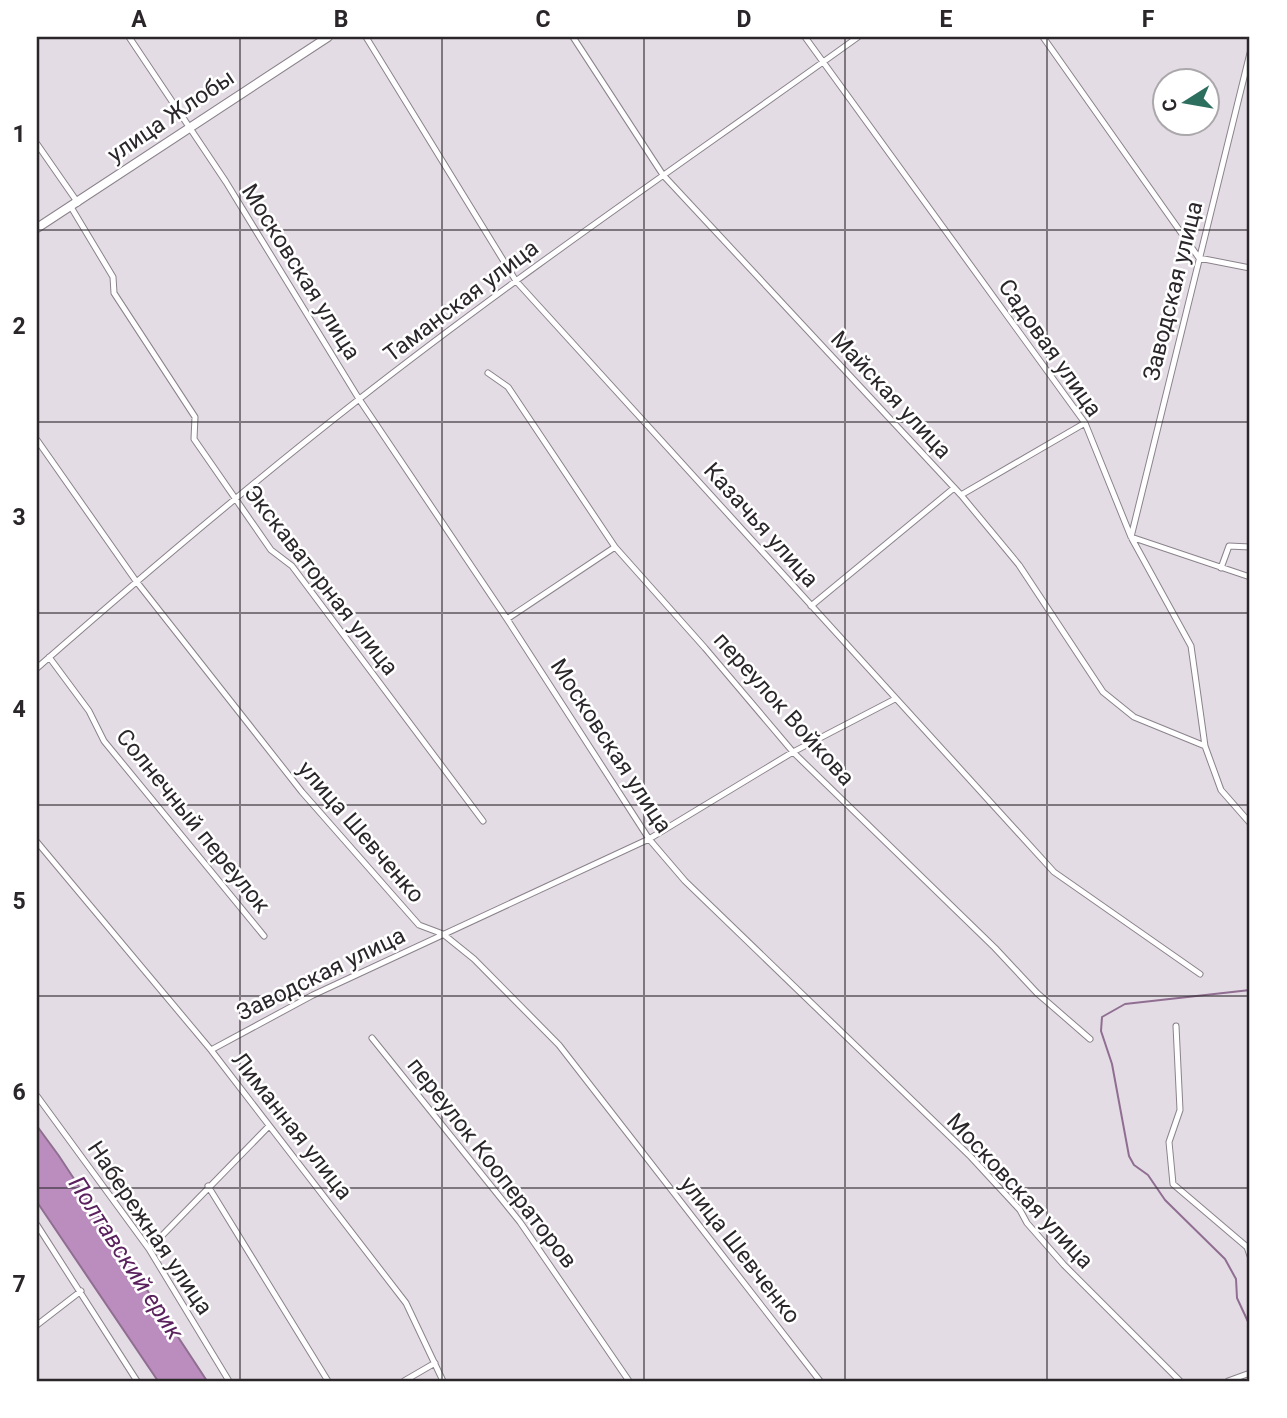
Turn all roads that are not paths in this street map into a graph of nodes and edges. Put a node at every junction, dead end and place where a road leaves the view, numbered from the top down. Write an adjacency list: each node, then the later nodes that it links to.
1 (129, 37): 10 (street, Московская улица)
2 (328, 37): 10 (street, улица Жлобы)
3 (366, 37): 17 (street, Казачья улица)
4 (573, 37): 12 (street, Майская улица)
5 (805, 37): 9 (street, Садовая улица)
6 (858, 37): 9 (street, Таманская улица)
7 (1043, 37): 15 (street)
8 (1250, 53): 15 (street, Заводская улица)
9 (823, 62): 12 (street, Таманская улица); 20 (street, Садовая улица)
10 (189, 126): 13 (street, улица Жлобы); 19 (street, Московская улица)
11 (37, 144): 13 (street, Экскаваторная улица)
12 (663, 174): 17 (street, Таманская улица); 22 (street, Майская улица)
13 (74, 205): 14 (street, улица Жлобы); 24 (street, Экскаваторная улица)
14 (37, 228)
15 (1199, 258): 16 (street); 25 (street, Заводская улица)
16 (1250, 268)
17 (516, 281): 19 (street, Таманская улица); 31 (street, Казачья улица)
18 (488, 373): 26 (street, переулок Войкова)
19 (359, 399): 24 (street, Таманская улица); 32 (street, Московская улица)
20 (1085, 423): 23 (street); 25 (street, Садовая улица)
21 (37, 440): 30 (street, улица Шевченко)
22 (954, 488): 23 (street, Майская улица); 31 (street)
23 (961, 495): 36 (street, Майская улица)
24 (236, 499): 30 (street, Таманская улица); 38 (street, Экскаваторная улица)
25 (1131, 537): 28 (street); 36 (street, Садовая улица)
26 (615, 547): 32 (street); 37 (street, переулок Войкова)
27 (1250, 547): 28 (street)
28 (1221, 568): 29 (street)
29 (1250, 578)
30 (136, 581): 33 (street, Таманская улица); 42 (street, улица Шевченко)
31 (810, 606): 35 (street, Казачья улица)
32 (507, 619): 40 (street, Московская улица)
33 (50, 657): 34 (street, Таманская улица); 43 (street, Солнечный переулок)
34 (37, 668)
35 (895, 699): 37 (street, Заводская улица); 44 (street, Казачья улица)
36 (1205, 746): 39 (street, Садовая улица)
37 (793, 752): 40 (street, Заводская улица); 47 (street, переулок Войкова)
38 (482, 821)
39 (1250, 823)
40 (649, 839): 42 (street, Заводская улица); 66 (street, Московская улица)
41 (37, 842): 48 (street, Лиманная улица)
42 (443, 934): 48 (street, Заводская улица); 65 (street, улица Шевченко)
43 (264, 936)
44 (1200, 974)
45 (1177, 1026): 54 (street)
46 (372, 1038): 64 (street, переулок Кооператоров)
47 (1090, 1039)
48 (211, 1050): 50 (street, Лиманная улица)
49 (37, 1096): 53 (street, Набережная улица)
50 (269, 1126): 51 (street); 57 (street, Лиманная улица)
51 (208, 1186): 53 (street); 61 (street)
52 (37, 1225): 55 (street)
53 (149, 1249): 60 (street, Набережная улица)
54 (1250, 1256)
55 (81, 1291): 56 (street); 59 (street)
56 (37, 1325)
57 (435, 1363): 62 (street); 63 (street, Лиманная улица)
58 (1250, 1373): 67 (street)
59 (137, 1381)
60 (229, 1381)
61 (328, 1381)
62 (404, 1381)
63 (443, 1381)
64 (629, 1381)
65 (820, 1381)
66 (1180, 1381)
67 (1228, 1381)

